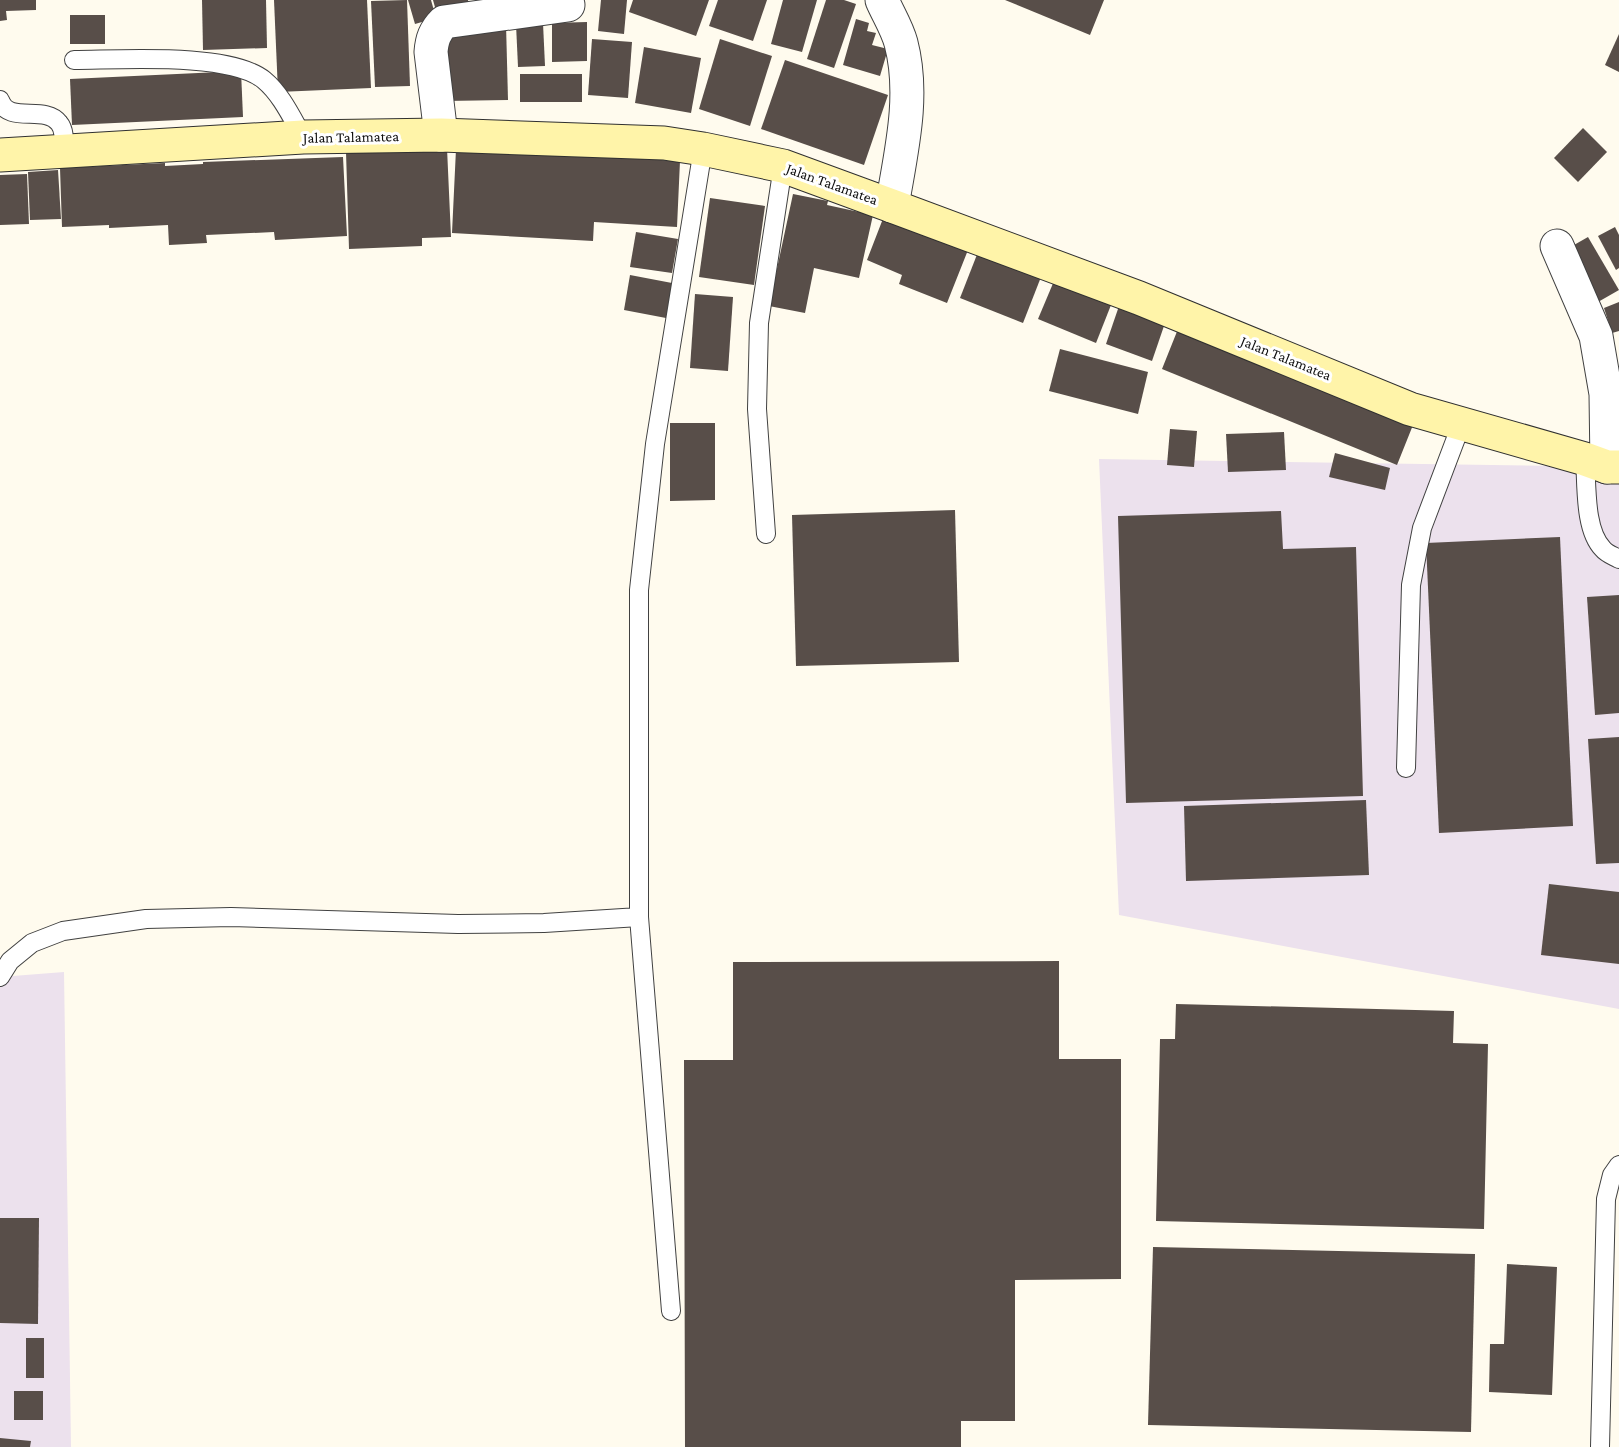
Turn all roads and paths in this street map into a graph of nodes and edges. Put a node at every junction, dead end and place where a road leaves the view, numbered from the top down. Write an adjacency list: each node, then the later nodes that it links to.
1 (882, 0): 11 (street)
2 (568, 5): 5 (street)
3 (74, 60): 6 (lane)
4 (0, 100): 8 (lane)
5 (441, 135): 6 (street, Jalan Talamatea); 7 (street, Jalan Talamatea)
6 (303, 137): 8 (street, Jalan Talamatea)
7 (703, 149): 10 (street, Jalan Talamatea); 18 (lane)
8 (64, 151): 9 (street, Jalan Talamatea)
9 (0, 155)
10 (783, 166): 11 (street, Jalan Talamatea); 15 (lane)
11 (892, 206): 13 (street, Jalan Talamatea)
12 (1557, 246): 14 (street)
13 (1461, 425): 14 (street, Jalan Talamatea); 17 (lane)
14 (1604, 464): 16 (lane)
15 (766, 534)
16 (1619, 559)
17 (1406, 768)
18 (639, 917): 19 (lane); 21 (lane)
19 (0, 977)
20 (1619, 1165): 22 (lane)
21 (671, 1311)
22 (1600, 1447)

